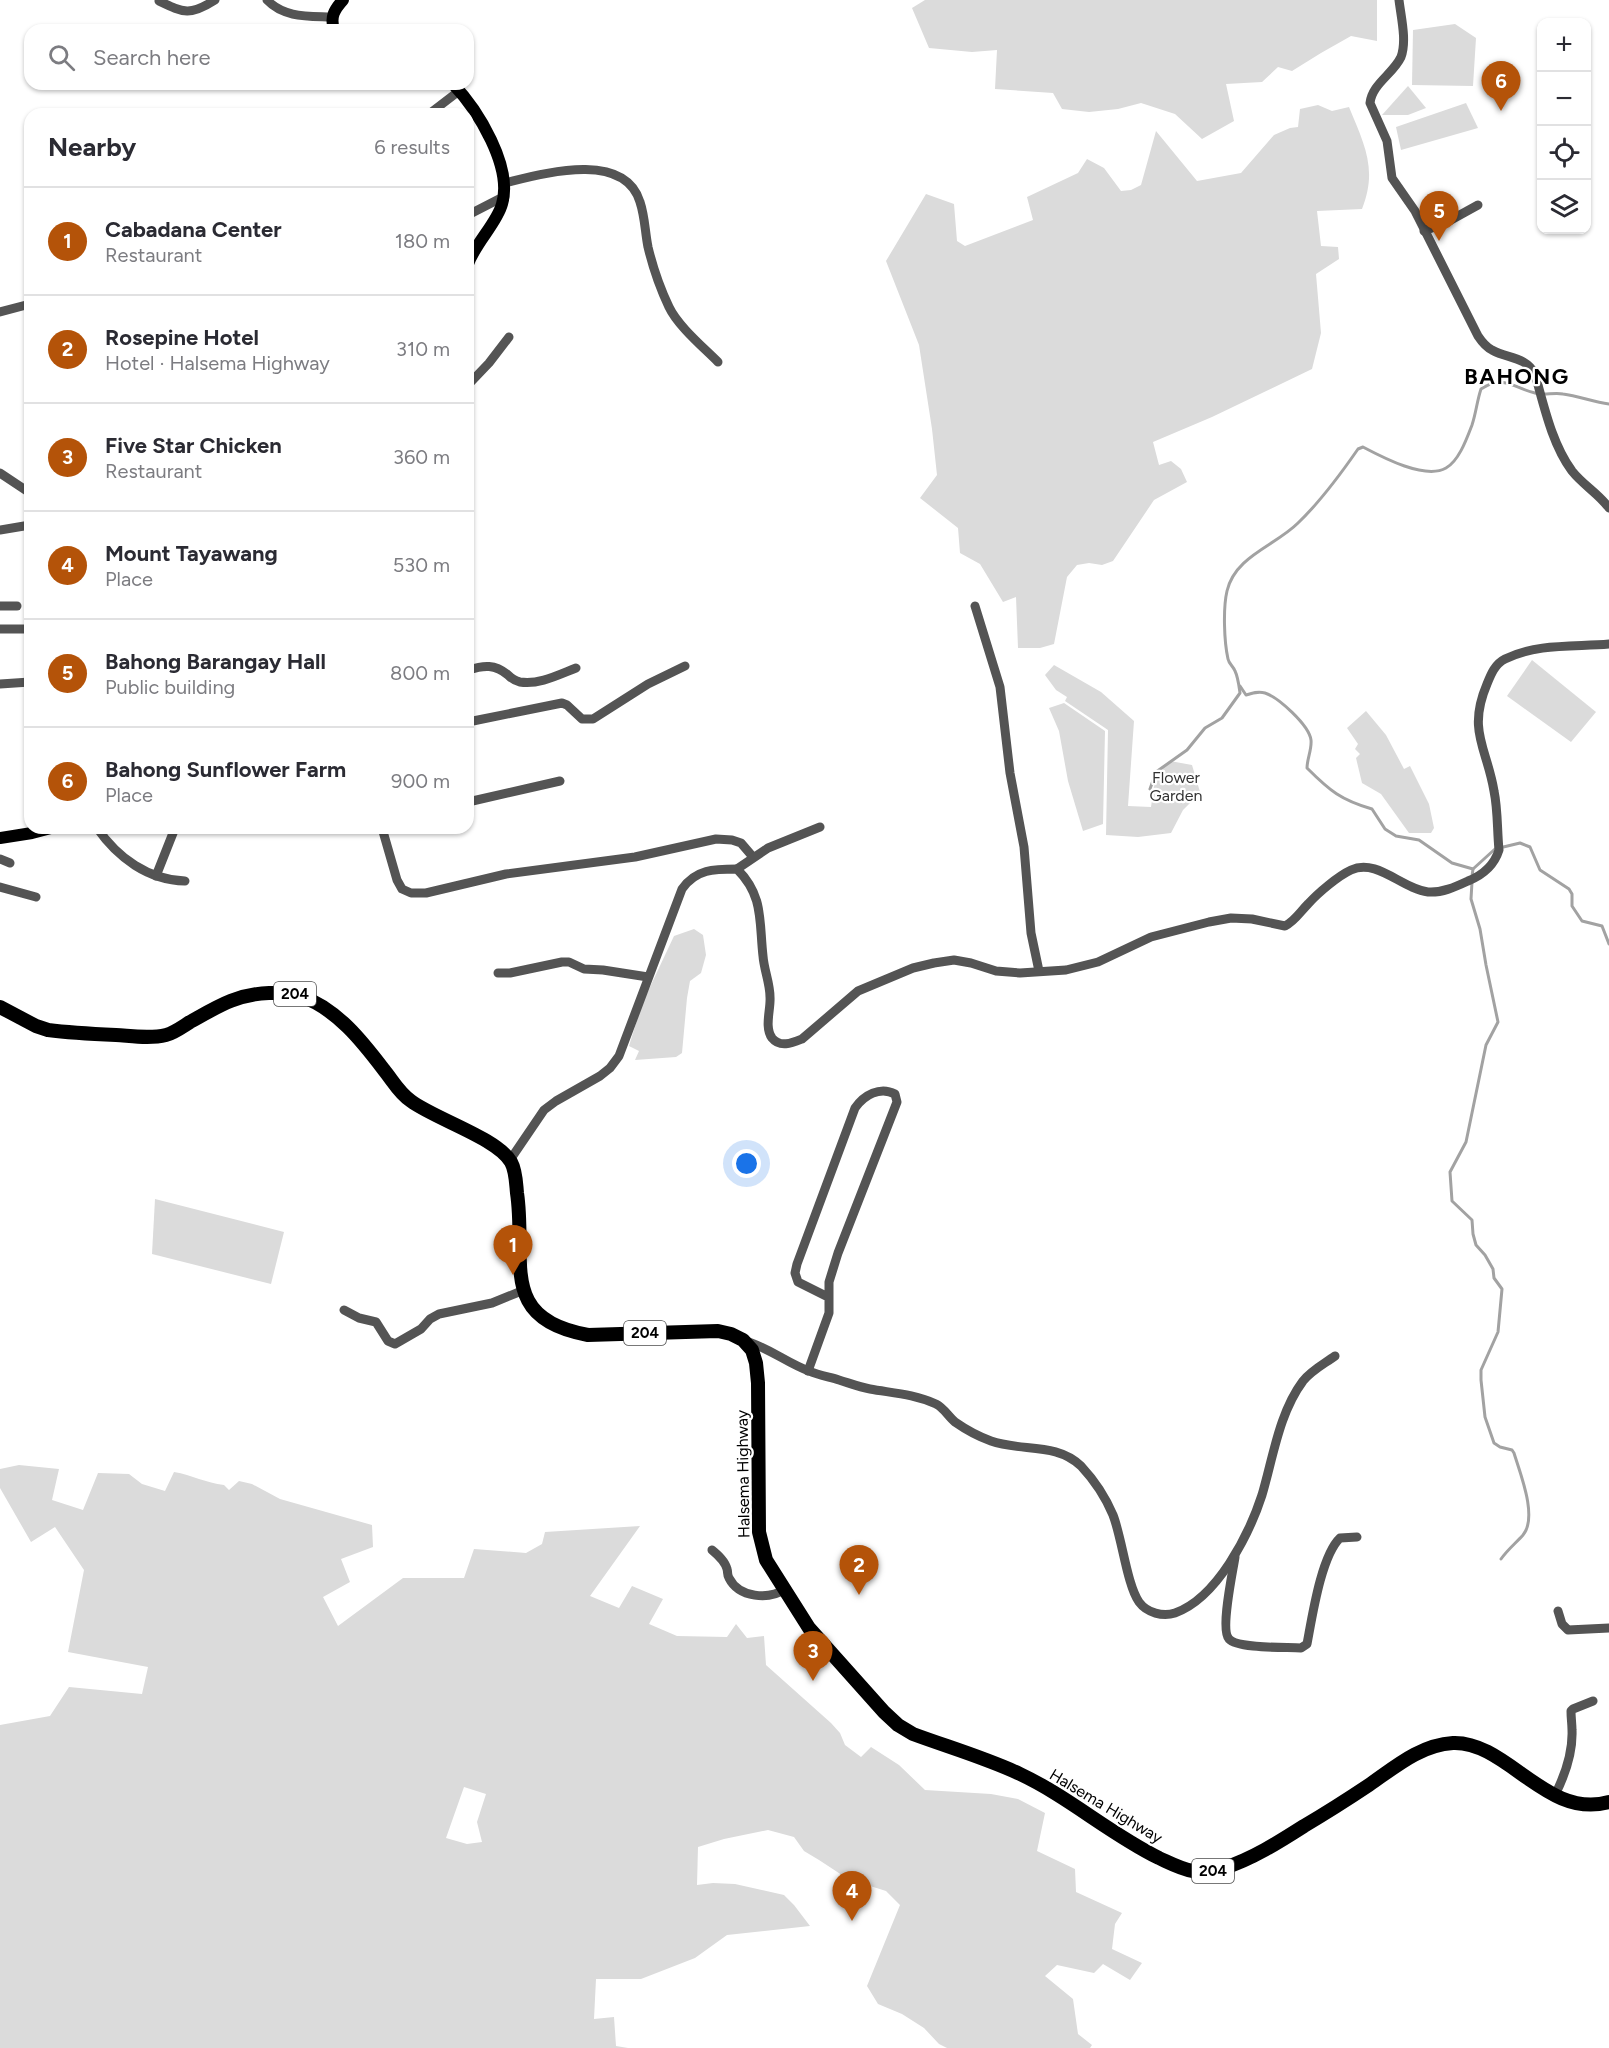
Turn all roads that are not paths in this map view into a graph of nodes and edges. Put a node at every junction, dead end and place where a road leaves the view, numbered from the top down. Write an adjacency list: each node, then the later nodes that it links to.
1 (215, 0): 5 (street)
2 (267, 0): 6 (street)
3 (343, 0): 6 (main road)
4 (1399, 0): 16 (street)
5 (159, 1)
6 (333, 24)
7 (453, 90): 9 (street)
8 (458, 90): 10 (main road)
9 (435, 108)
10 (472, 108)
11 (474, 111): 12 (main road)
12 (504, 183): 13 (main road); 21 (street)
13 (503, 197): 15 (street); 17 (main road)
14 (1478, 205): 16 (street)
15 (474, 212)
16 (1424, 231): 25 (street)
17 (474, 249)
18 (24, 306): 19 (street)
19 (0, 312)
20 (509, 337): 22 (street)
21 (718, 362)
22 (474, 379)
23 (0, 473): 24 (street)
24 (24, 489)
25 (1609, 508)
26 (24, 526): 27 (street)
27 (0, 530)
28 (0, 606): 29 (street)
29 (18, 606)
30 (975, 606): 54 (street)
31 (0, 629): 32 (street)
32 (24, 629)
33 (1609, 644): 54 (street)
34 (685, 666): 39 (street)
35 (474, 668): 36 (street)
36 (576, 669)
37 (24, 682): 38 (street)
38 (0, 684)
39 (474, 721)
40 (560, 781): 41 (street)
41 (474, 801)
42 (819, 827): 48 (street)
43 (26, 834): 47 (main road)
44 (102, 834): 50 (street)
45 (173, 834): 50 (street)
46 (384, 834): 48 (street)
47 (0, 838)
48 (753, 857): 49 (street)
49 (737, 869): 54 (street); 56 (street)
50 (156, 876): 51 (street)
51 (185, 881)
52 (0, 887): 53 (street)
53 (36, 897)
54 (1039, 971)
55 (498, 973): 56 (street)
56 (648, 977): 58 (street)
57 (0, 1007): 58 (highway, 204)
58 (510, 1160): 59 (highway, 204)
59 (524, 1290): 61 (street); 62 (highway, 204)
60 (828, 1297): 60 (street); 64 (street)
61 (344, 1310)
62 (743, 1340): 64 (street); 70 (highway, Halsema Highway / 204)
63 (1335, 1356): 67 (street)
64 (808, 1371): 69 (street)
65 (1357, 1537): 68 (street)
66 (712, 1550): 70 (street)
67 (1236, 1552): 68 (street); 69 (street)
68 (1233, 1571): 69 (street)
69 (1219, 1579)
70 (785, 1589): 74 (highway, Halsema Highway / 204)
71 (1558, 1611): 72 (street)
72 (1609, 1628)
73 (1593, 1701): 74 (street)
74 (1555, 1795): 75 (highway, Halsema Highway / 204)
75 (1609, 1802)

